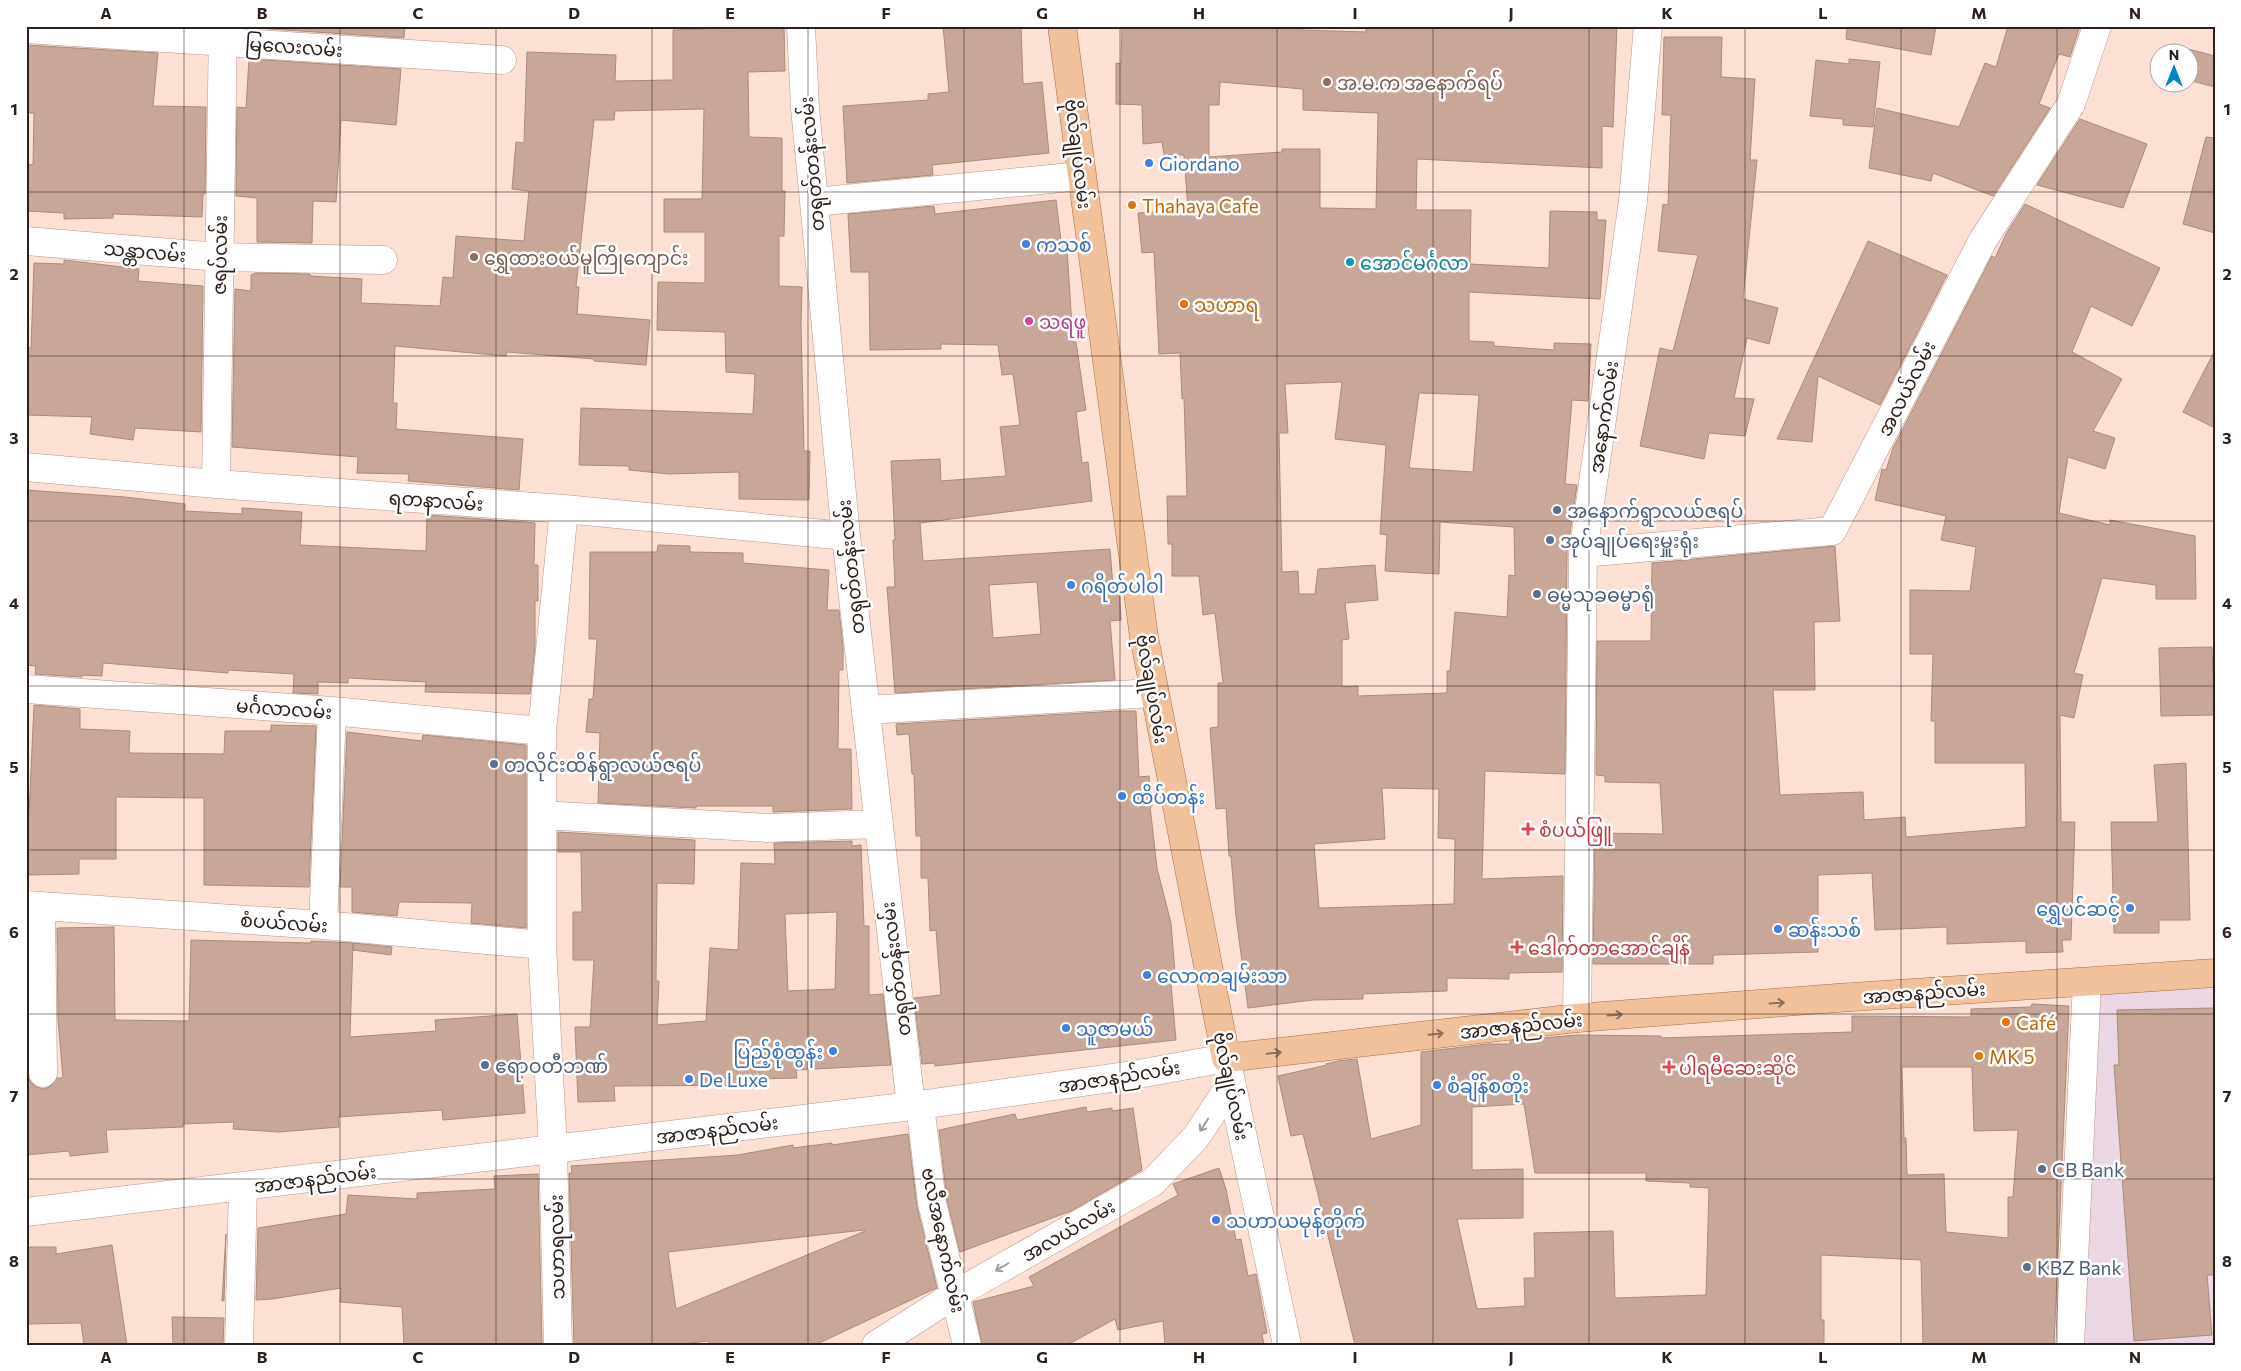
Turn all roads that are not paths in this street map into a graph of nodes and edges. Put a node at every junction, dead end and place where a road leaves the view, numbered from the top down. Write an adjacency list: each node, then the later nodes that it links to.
1 (801, 26): 9 (street, တရုတ်တန်းလမ်း)
2 (1062, 26): 8 (main road, ဗိုလ်ချုပ်လမ်း)
3 (1648, 26): 17 (street, အနောက်လမ်း)
4 (2097, 26): 17 (street, အလယ်လမ်း)
5 (26, 29): 6 (street, မြလေးလမ်း)
6 (223, 34): 7 (street, မြလေးလမ်း); 11 (street, ဇရပ်လမ်း)
7 (502, 60)
8 (1081, 176): 9 (street); 19 (main road, ဗိုလ်ချုပ်လမ်း)
9 (814, 202): 16 (street, တရုတ်တန်းလမ်း)
10 (26, 241): 11 (street, သန္တာလမ်း)
11 (219, 256): 12 (street, သန္တာလမ်း); 14 (street, ဇရပ်လမ်း)
12 (383, 260)
13 (26, 467): 14 (street, ရတနာလမ်း)
14 (216, 484): 15 (street, ရတနာလမ်း)
15 (564, 509): 16 (street, ရတနာလမ်း); 22 (street, သဟာရလမ်း)
16 (846, 536): 20 (street, တရုတ်တန်းလမ်း)
17 (1583, 553): 30 (street, အနောက်လမ်း)
18 (26, 689): 21 (street, မင်္ဂလာလမ်း)
19 (1153, 693): 20 (street); 31 (main road, ဗိုလ်ချုပ်လမ်း)
20 (866, 710): 24 (street, တရုတ်တန်းလမ်း)
21 (332, 711): 22 (street, မင်္ဂလာလမ်း); 26 (street)
22 (542, 731): 23 (street, သဟာရလမ်း)
23 (542, 815): 24 (street); 27 (street, သဟာရလမ်း)
24 (879, 824): 33 (street, တရုတ်တန်းလမ်း)
25 (34, 905): 26 (street, စံပယ်လမ်း); 32 (street)
26 (323, 925): 27 (street, စံပယ်လမ်း)
27 (542, 945): 34 (street, သဟာရလမ်း)
28 (2215, 973): 29 (main road, အာဇာနည်လမ်း)
29 (2087, 982): 30 (main road, အာဇာနည်လမ်း, one-way to 29); 43 (street)
30 (1577, 1018): 31 (main road, အာဇာနည်လမ်း, one-way to 30)
31 (1228, 1071): 33 (street, အာဇာနည်လမ်း); 37 (street, အလယ်လမ်း, one-way to 37); 42 (street, ဗိုလ်ချုပ်လမ်း)
32 (43, 1073)
33 (916, 1106): 34 (street, အာဇာနည်လမ်း); 37 (street, ဗလီအနောက်လမ်း)
34 (553, 1149): 35 (street, အာဇာနည်လမ်း); 39 (street, သဟာရလမ်း)
35 (243, 1186): 36 (street, အာဇာနည်လမ်း); 38 (street)
36 (26, 1212)
37 (954, 1295): 40 (street, အလယ်လမ်း); 41 (street, ဗလီအနောက်လမ်း)
38 (240, 1345)
39 (558, 1345)
40 (876, 1345)
41 (967, 1345)
42 (1287, 1345)
43 (2070, 1345)

